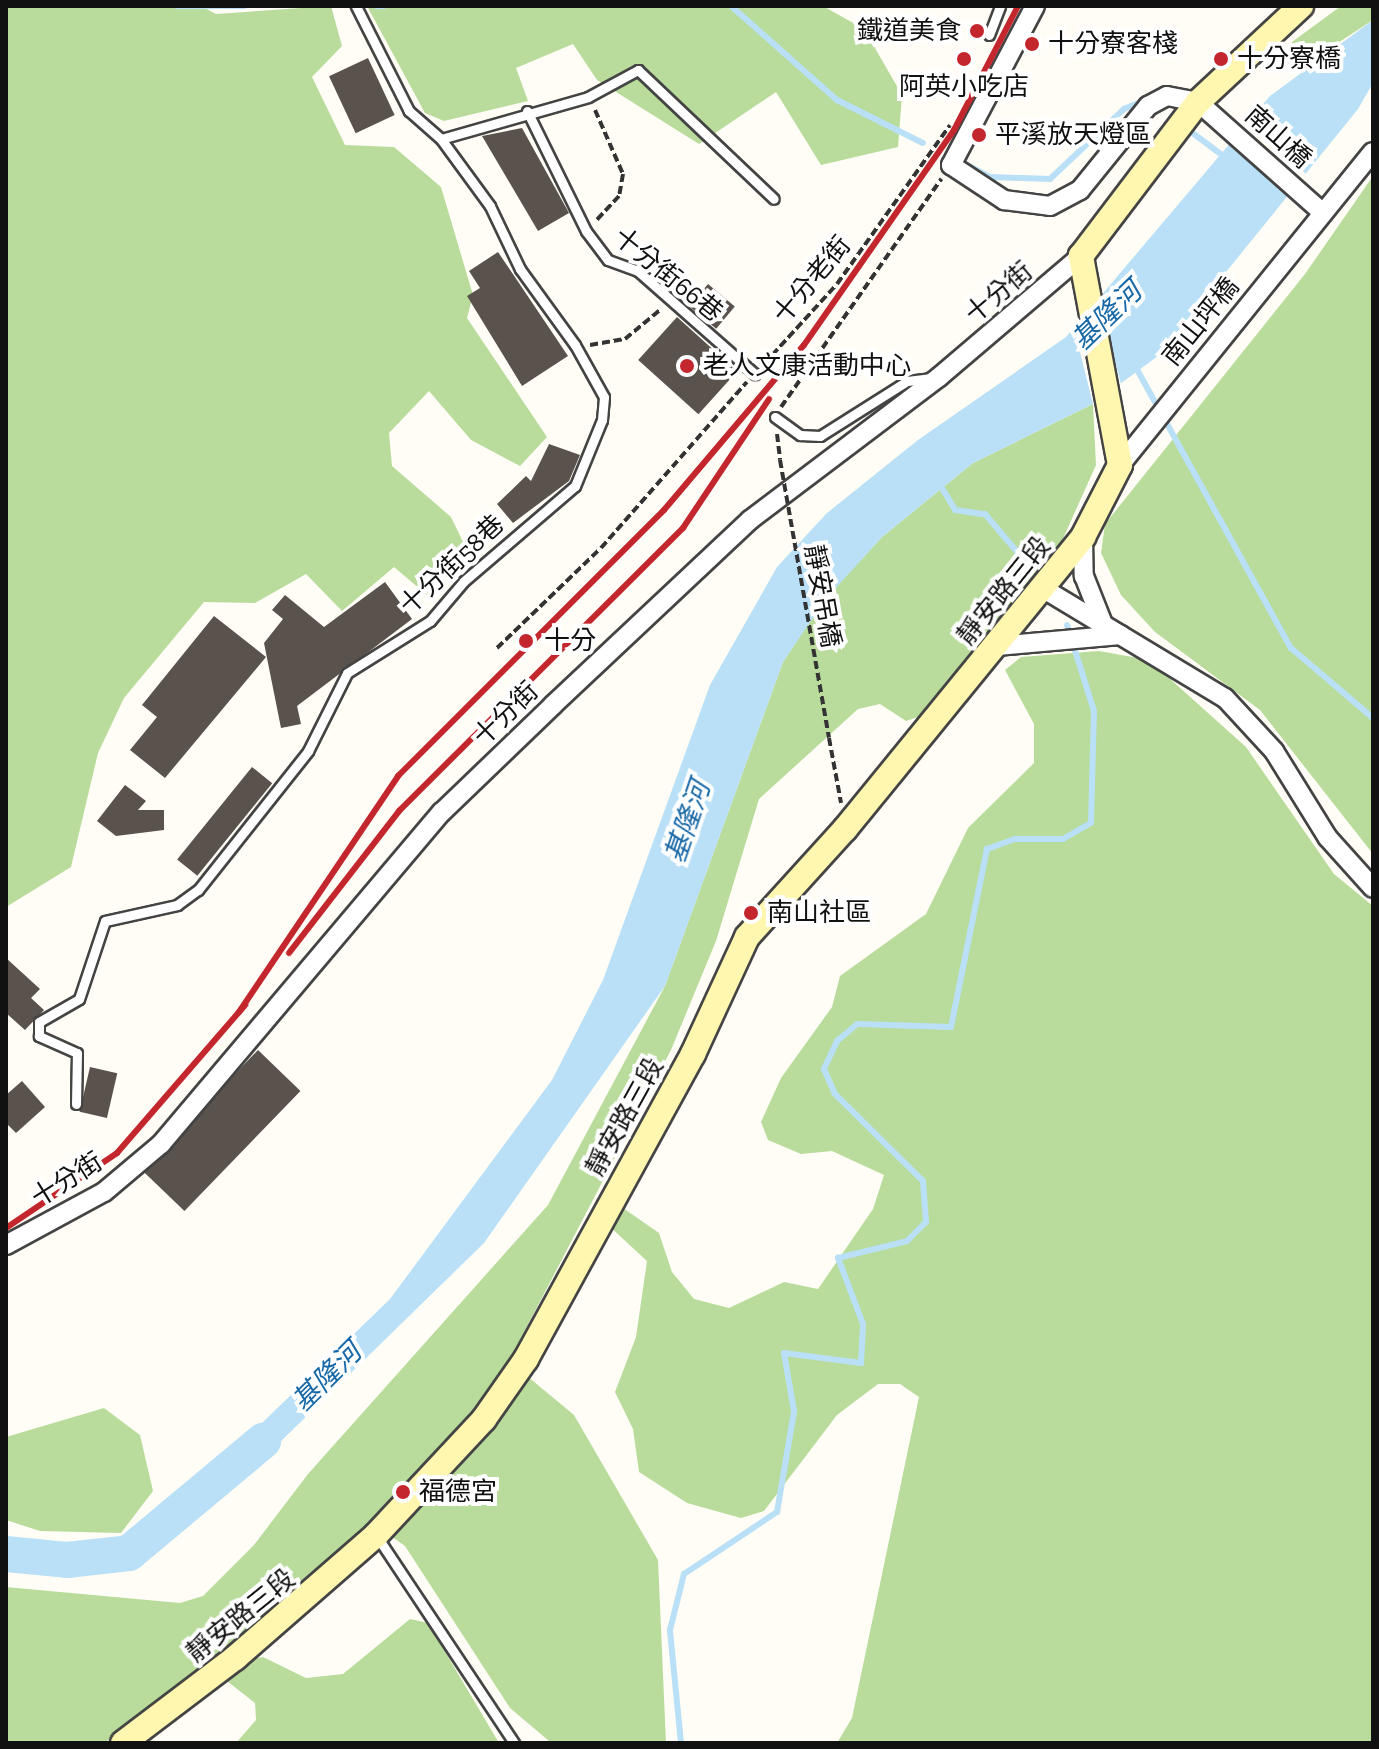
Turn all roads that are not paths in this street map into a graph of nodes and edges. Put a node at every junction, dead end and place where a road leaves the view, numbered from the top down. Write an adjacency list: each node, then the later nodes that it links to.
1 (356, 6): 8 (lane, 十分街58巷)
2 (1000, 6): 5 (lane)
3 (1035, 6): 6 (street)
4 (1301, 6): 6 (main road)
5 (989, 35)
6 (1198, 102): 11 (street, 南山橋); 12 (main road)
7 (527, 111): 8 (lane); 10 (lane); 13 (lane, 十分街66巷)
8 (441, 139): 23 (lane, 十分街58巷)
9 (1373, 152): 11 (street, 南山坪橋)
10 (774, 199)
11 (1323, 213): 16 (street, 南山坪橋)
12 (1081, 256): 14 (street, 十分街); 16 (main road)
13 (755, 374)
14 (939, 377): 15 (lane); 24 (street, 十分街)
15 (775, 417)
16 (1120, 465): 17 (main road, 靜安路三段)
17 (1083, 537): 18 (main road, 靜安路三段); 19 (street)
18 (1044, 589): 19 (street); 21 (main road, 靜安路三段)
19 (1103, 624): 20 (street)
20 (1124, 635): 21 (street); 22 (street)
21 (997, 646): 25 (main road, 靜安路三段)
22 (1373, 888)
23 (76, 1104)
24 (6, 1245)
25 (376, 1535): 26 (main road, 靜安路三段); 27 (lane)
26 (123, 1743)
27 (514, 1743)

